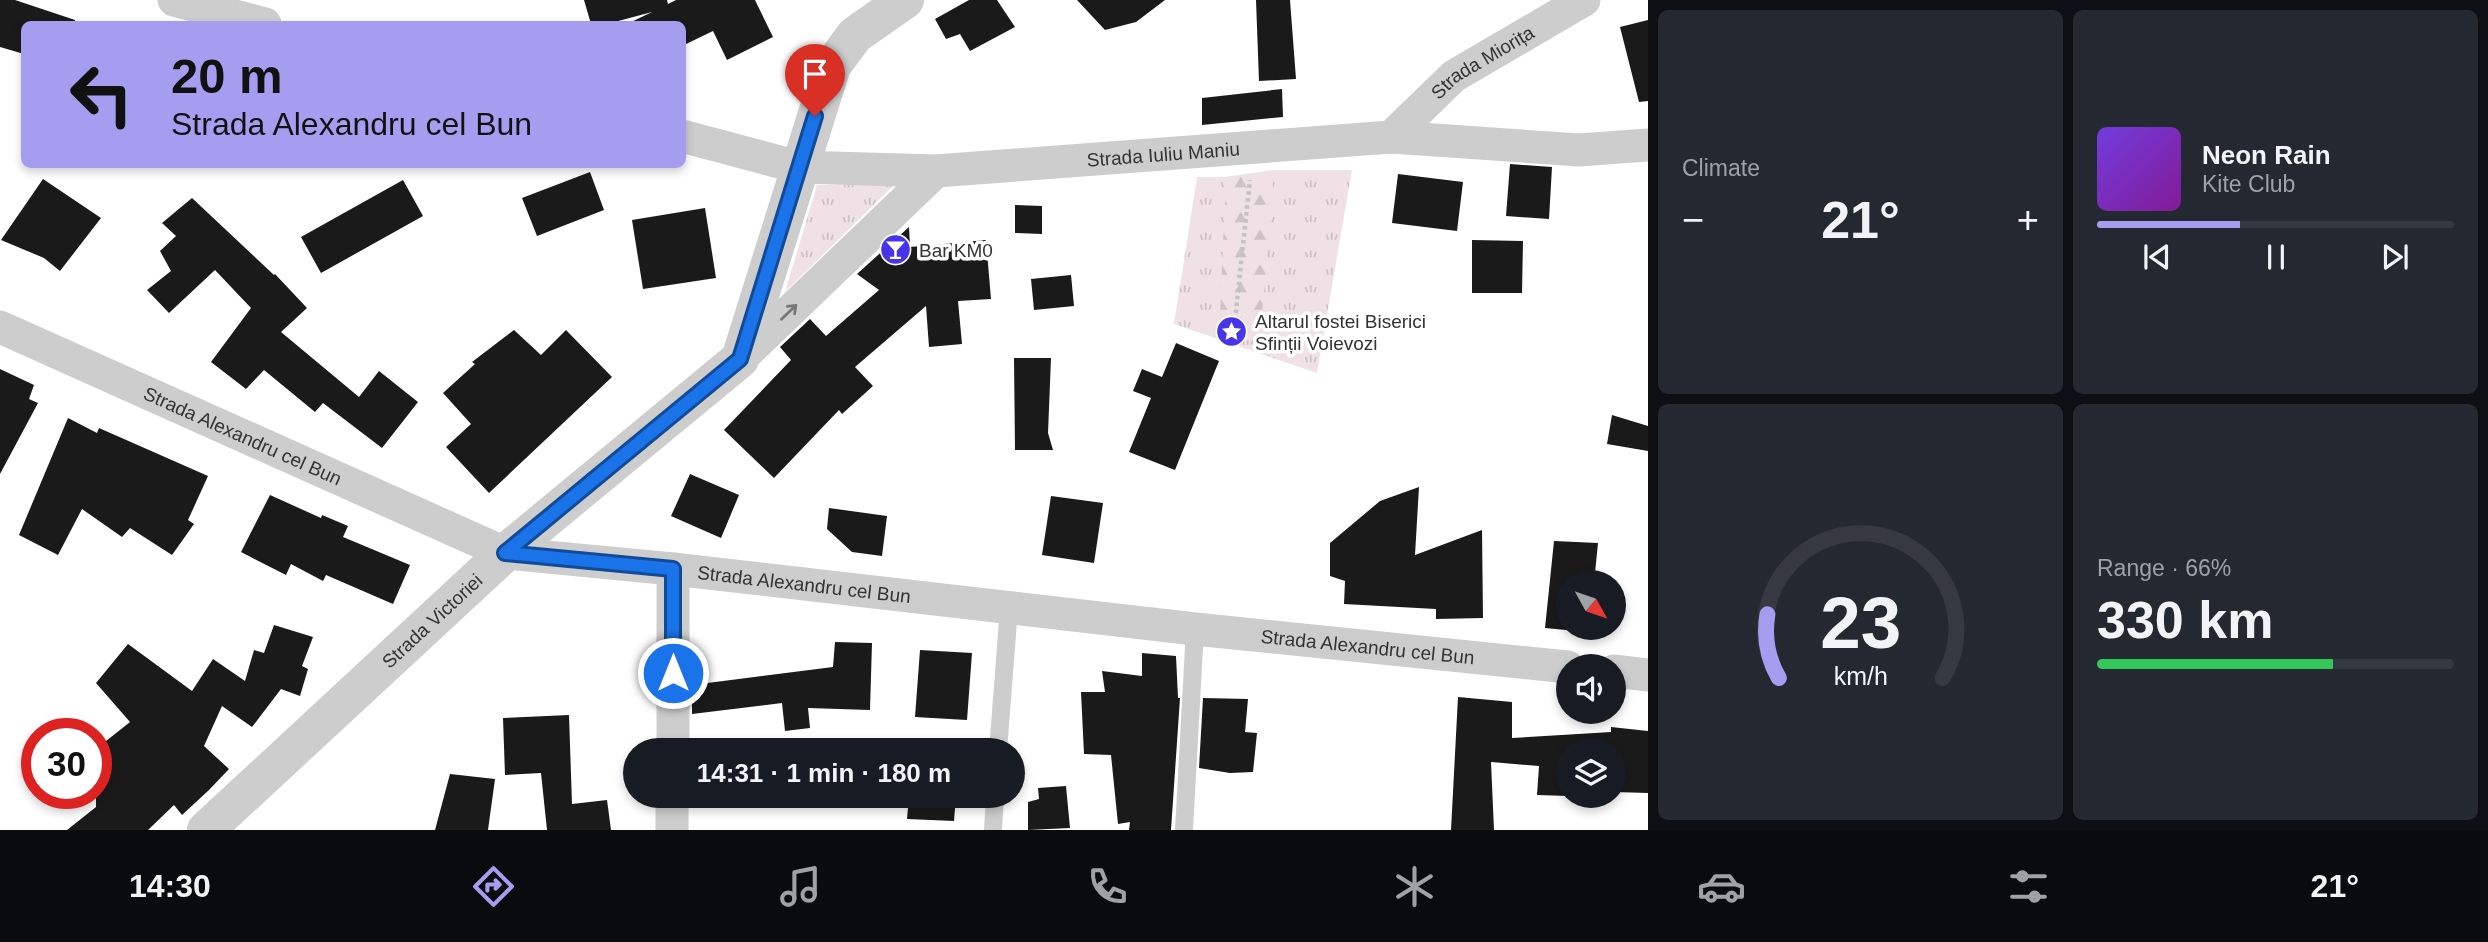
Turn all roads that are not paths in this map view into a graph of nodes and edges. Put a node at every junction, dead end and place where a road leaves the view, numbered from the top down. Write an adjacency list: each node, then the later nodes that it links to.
1 (174, 0): 4 (street)
2 (905, 0): 8 (street)
3 (1584, 0): 6 (street, Strada Miorița)
4 (254, 21)
5 (686, 137): 8 (street, Strada Iuliu Maniu)
6 (1391, 137): 7 (street, Strada Iuliu Maniu); 9 (street, Strada Iuliu Maniu)
7 (1648, 145)
8 (798, 167): 9 (street, Strada Iuliu Maniu); 11 (street)
9 (936, 171): 11 (street, one-way to 9)
10 (0, 327): 12 (street, Strada Alexandru cel Bun)
11 (740, 359): 12 (street, Strada Victoriei)
12 (505, 553): 13 (street, Strada Alexandru cel Bun); 23 (street, Strada Victoriei)
13 (673, 569): 14 (street, Strada Alexandru cel Bun); 19 (street)
14 (1009, 608): 15 (street, Strada Alexandru cel Bun); 20 (lane)
15 (1195, 629): 16 (street, Strada Alexandru cel Bun); 26 (lane)
16 (1556, 666)
17 (1626, 672): 18 (street)
18 (1648, 675)
19 (673, 738)
20 (1000, 738)
21 (673, 808): 24 (street)
22 (994, 808): 25 (lane)
23 (206, 830)
24 (672, 830)
25 (993, 830)
26 (1184, 830)

